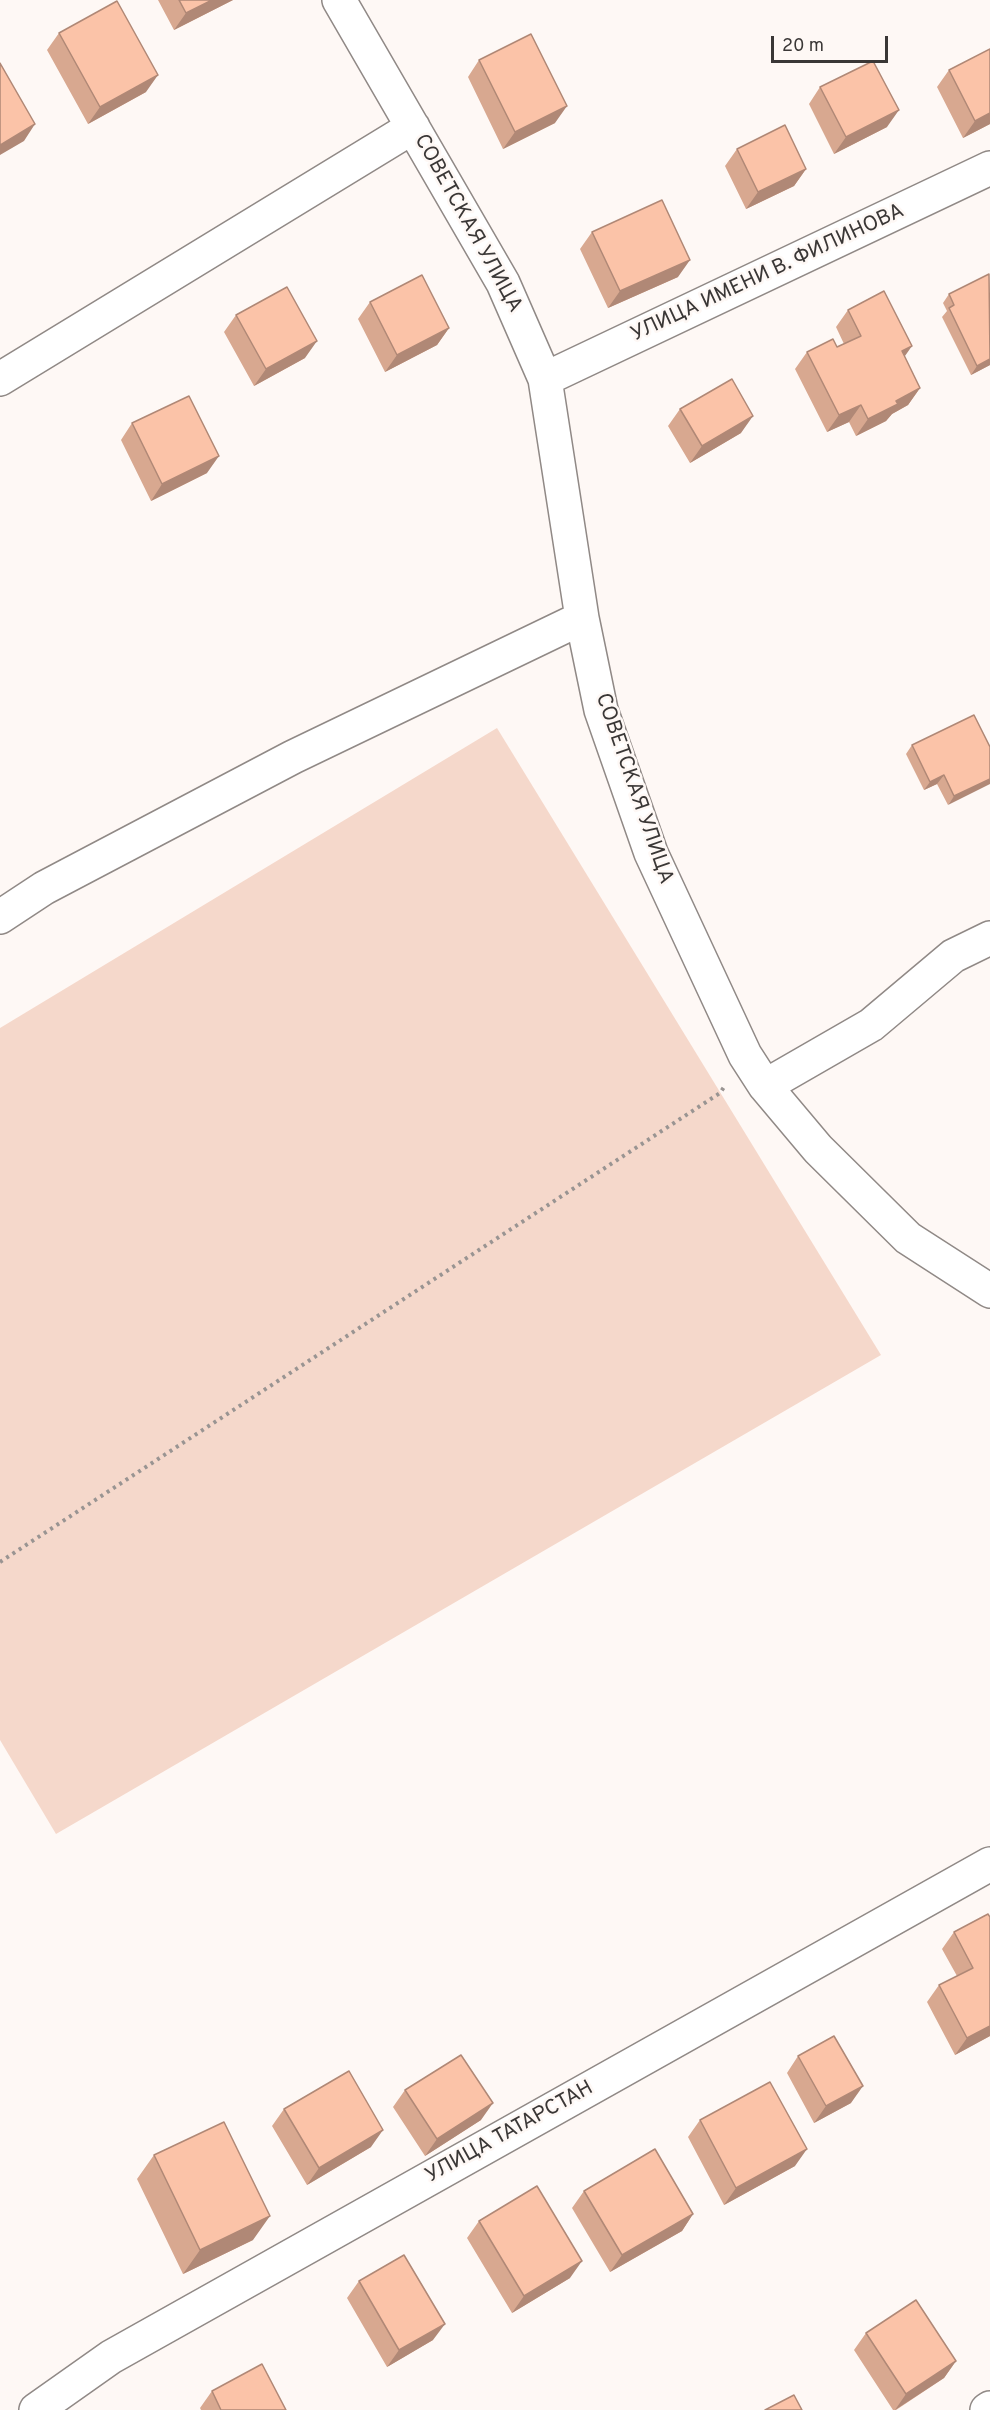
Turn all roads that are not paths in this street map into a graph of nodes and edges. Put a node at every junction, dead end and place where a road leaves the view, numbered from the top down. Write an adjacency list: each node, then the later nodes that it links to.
1 (339, 0): 2 (street, СОВЕТСКАЯ УЛИЦА)
2 (413, 127): 4 (street, СОВЕТСКАЯ УЛИЦА); 5 (street, СОВЕТСКАЯ УЛИЦА)
3 (990, 168): 5 (street, УЛИЦА ИМЕНИ В. ФИЛИНОВА)
4 (0, 379)
5 (545, 379): 6 (street, СОВЕТСКАЯ УЛИЦА)
6 (582, 618): 7 (street); 9 (street, СОВЕТСКАЯ УЛИЦА)
7 (0, 917)
8 (990, 938): 9 (street)
9 (765, 1086): 10 (street, СОВЕТСКАЯ УЛИЦА)
10 (990, 1291)
11 (990, 1864): 12 (street, УЛИЦА ТАТАРСТАН)
12 (36, 2410)

